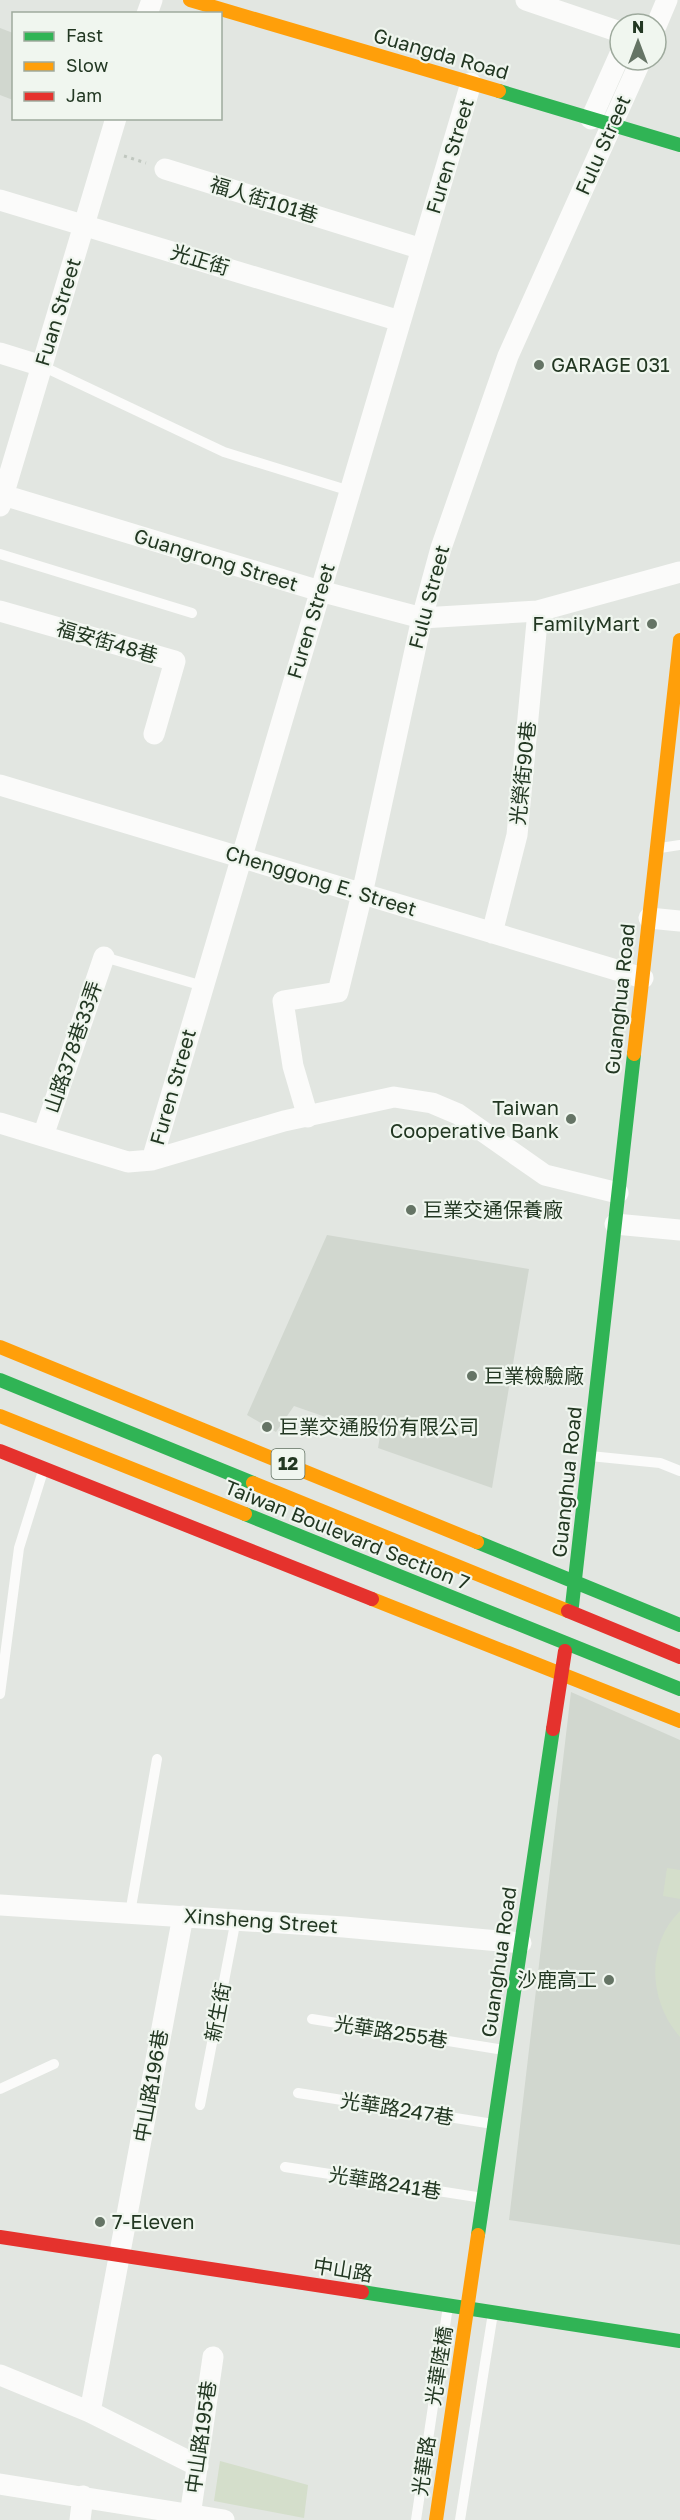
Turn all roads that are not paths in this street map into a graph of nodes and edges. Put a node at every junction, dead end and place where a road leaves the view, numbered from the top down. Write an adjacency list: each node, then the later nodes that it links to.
1 (190, 0): 6 (street, Guangda Road)
2 (526, 0): 3 (street)
3 (608, 28)
4 (612, 72): 7 (street)
5 (636, 72): 9 (street, Fulu Street)
6 (471, 83): 7 (street, Guangda Road); 14 (street, Furen Street)
7 (591, 119): 9 (street, Guangda Road)
8 (115, 120): 13 (street, Fuan Street)
9 (612, 125): 10 (street, Guangda Road); 26 (street, Fulu Street)
10 (680, 145)
11 (165, 169): 14 (street, 福人街101巷)
12 (0, 200): 13 (street, 光正街)
13 (84, 225): 15 (street, 光正街); 17 (street, Fuan Street)
14 (422, 249): 15 (street, Furen Street)
15 (400, 321): 18 (street, Furen Street)
16 (0, 353): 17 (street)
17 (42, 366): 18 (lane); 19 (street, Fuan Street)
18 (350, 491): 22 (street, Furen Street)
19 (1, 498): 22 (street, Guangrong Street)
20 (0, 554): 25 (lane)
21 (680, 572): 24 (street, Guangrong Street)
22 (320, 591): 26 (street, Guangrong Street); 32 (street, Furen Street)
23 (0, 611): 28 (street, 福安街48巷)
24 (538, 611): 26 (street, Guangrong Street); 36 (street, 光榮街90巷)
25 (192, 613)
26 (422, 618): 33 (street, Fulu Street)
27 (680, 640): 31 (street, Guanghua Road)
28 (154, 734)
29 (0, 785): 32 (street, Chenggong E. Street)
30 (680, 845): 31 (lane)
31 (657, 849): 34 (street, Guanghua Road)
32 (241, 857): 33 (street, Chenggong E. Street); 39 (street, Furen Street)
33 (362, 894): 36 (street, Chenggong E. Street); 40 (street, Fulu Street)
34 (649, 918): 35 (street); 38 (street, Guanghua Road)
35 (680, 921)
36 (492, 933): 38 (street, Chenggong E. Street)
37 (104, 957): 39 (lane); 42 (street, 山路378巷33弄)
38 (643, 978): 44 (street, Guanghua Road)
39 (203, 986): 43 (street, Furen Street)
40 (308, 1117): 43 (street); 44 (street)
41 (0, 1123): 42 (street)
42 (43, 1136): 43 (street)
43 (152, 1160)
44 (618, 1193): 45 (street, Guanghua Road)
45 (615, 1224): 46 (street); 51 (street, Guanghua Road)
46 (680, 1230)
47 (0, 1347): 54 (street, 12)
48 (0, 1380): 57 (street, Taiwan Boulevard Section 7 / 12)
49 (0, 1416): 57 (street, Taiwan Boulevard Section 7 / 12)
50 (0, 1451): 52 (street)
51 (589, 1456): 53 (lane); 54 (street, Guanghua Road)
52 (44, 1468): 59 (street); 61 (lane)
53 (680, 1471)
54 (576, 1583): 55 (street, 12); 57 (street, Guanghua Road)
55 (615, 1599): 56 (street, 12); 57 (street)
56 (680, 1625)
57 (569, 1629): 58 (street, Taiwan Boulevard Section 7 / 12); 59 (street, Guanghua Road); 60 (street, Taiwan Boulevard Section 7 / 12)
58 (680, 1657)
59 (561, 1674): 62 (street); 68 (street, Guanghua Road)
60 (680, 1689)
61 (0, 1694)
62 (680, 1721)
63 (157, 1759): 65 (lane)
64 (0, 1905): 65 (street, Xinsheng Street)
65 (130, 1912): 66 (street, Xinsheng Street)
66 (183, 1916): 67 (street, Xinsheng Street); 80 (street, 中山路196巷)
67 (236, 1919): 68 (street, Xinsheng Street); 74 (lane, 新生街)
68 (521, 1943): 70 (street, Guanghua Road)
69 (312, 2019): 70 (lane, 光華路255巷)
70 (506, 2050): 75 (street, Guanghua Road)
71 (54, 2064): 72 (lane)
72 (0, 2089)
73 (298, 2094): 75 (lane, 光華路247巷)
74 (200, 2105)
75 (496, 2124): 77 (street, Guanghua Road)
76 (285, 2167): 77 (lane, 光華路241巷)
77 (484, 2199): 78 (street, Guanghua Road)
78 (481, 2217): 94 (street, 光華陸橋)
79 (0, 2237): 80 (street, 中山路)
80 (120, 2256): 81 (street, 中山路); 86 (street, 中山路196巷)
81 (448, 2306): 82 (street, 中山路); 93 (lane, 光華路)
82 (493, 2313): 83 (street, 中山路); 95 (lane)
83 (680, 2341)
84 (213, 2357): 87 (street, 中山路195巷)
85 (0, 2376): 86 (street)
86 (90, 2412): 87 (street)
87 (198, 2466): 90 (street, 中山路195巷)
88 (0, 2484): 89 (street)
89 (83, 2496): 90 (street); 91 (street)
90 (190, 2516): 92 (street)
91 (80, 2520)
92 (224, 2520)
93 (416, 2520)
94 (436, 2520)
95 (460, 2520)

